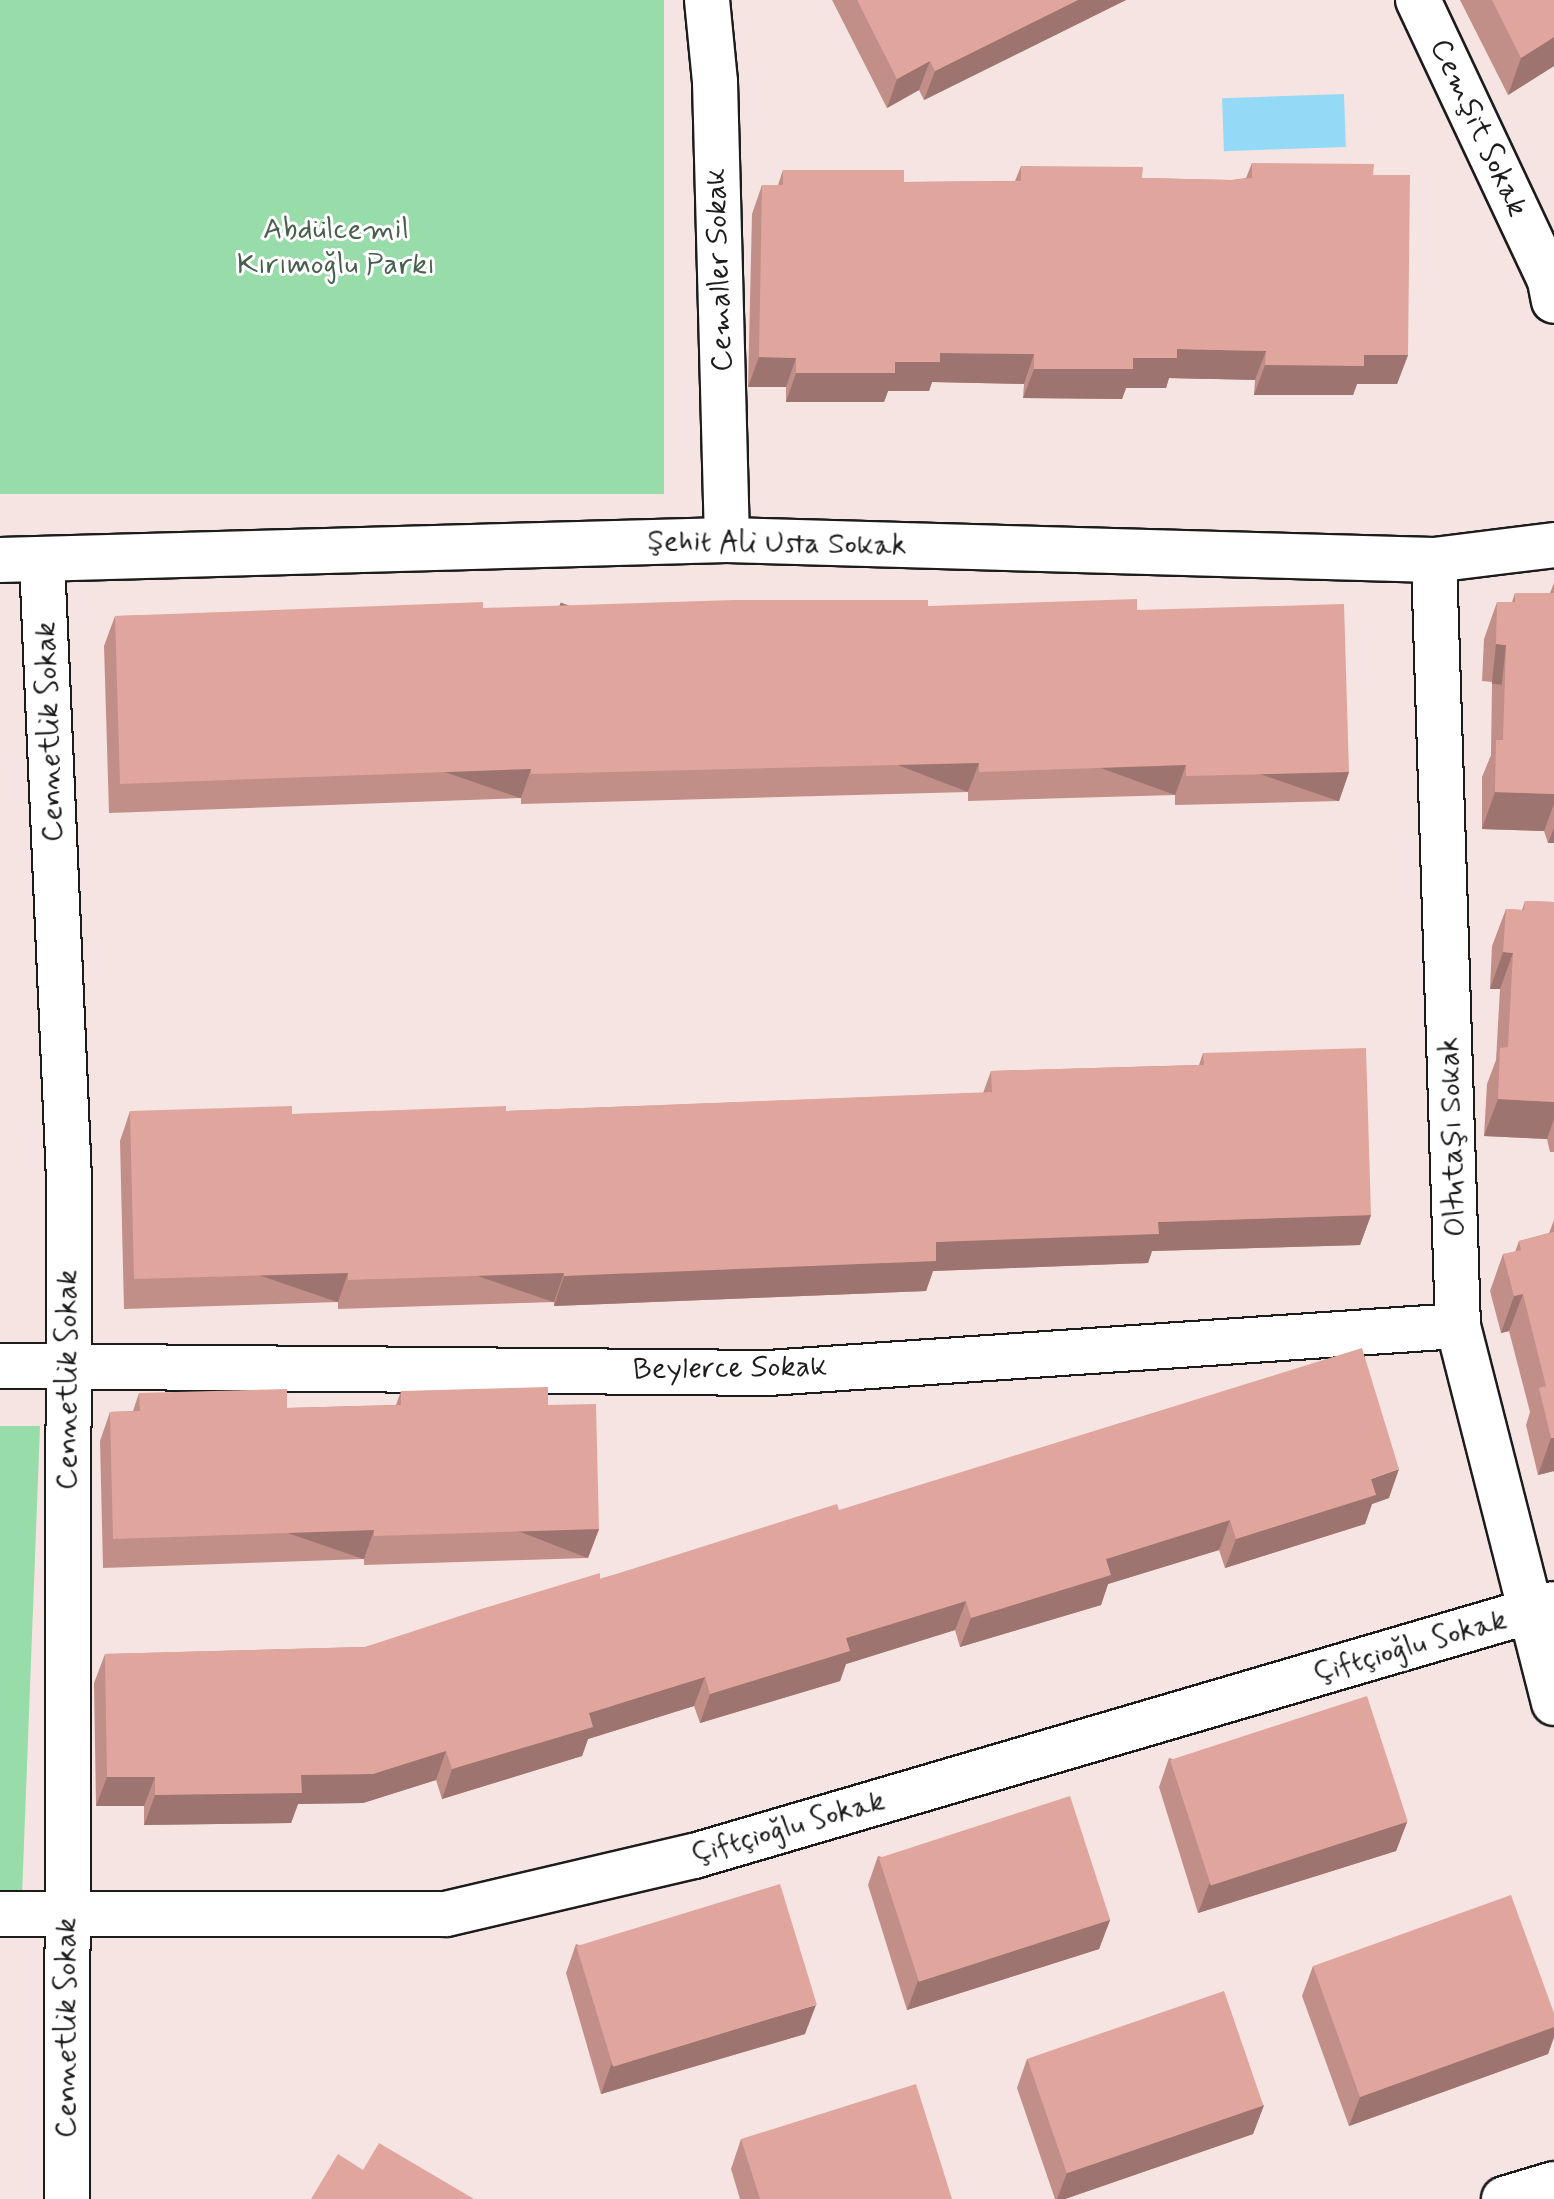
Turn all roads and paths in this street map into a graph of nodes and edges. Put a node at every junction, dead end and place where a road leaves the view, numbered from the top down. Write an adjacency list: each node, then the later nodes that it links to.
1 (707, 0): 4 (street, Cemaller Sokak)
2 (1418, 0): 3 (street, Cemşit Sokak)
3 (1554, 301)
4 (727, 540): 6 (street, Şehit Ali Usta Sokak); 7 (street, Şehit Ali Usta Sokak)
5 (1554, 545): 7 (street, Şehit Ali Usta Sokak)
6 (21, 560): 9 (street, Cennetlik Sokak)
7 (1434, 560): 8 (street, Oltutaşı Sokak)
8 (1458, 1326): 9 (street, Beylerce Sokak); 11 (street, Oltutaşı Sokak)
9 (68, 1365): 10 (street, Beylerce Sokak); 14 (street, Cennetlik Sokak)
10 (0, 1366)
11 (1541, 1608): 12 (street, Oltutaşı Sokak); 14 (street, Çiftçioğlu Sokak)
12 (1554, 1703)
13 (0, 1914): 14 (street, Çiftçioğlu Sokak)
14 (66, 1914): 16 (street, Cennetlik Sokak)
15 (1554, 2184): 17 (street)
16 (67, 2199)
17 (1504, 2199)

